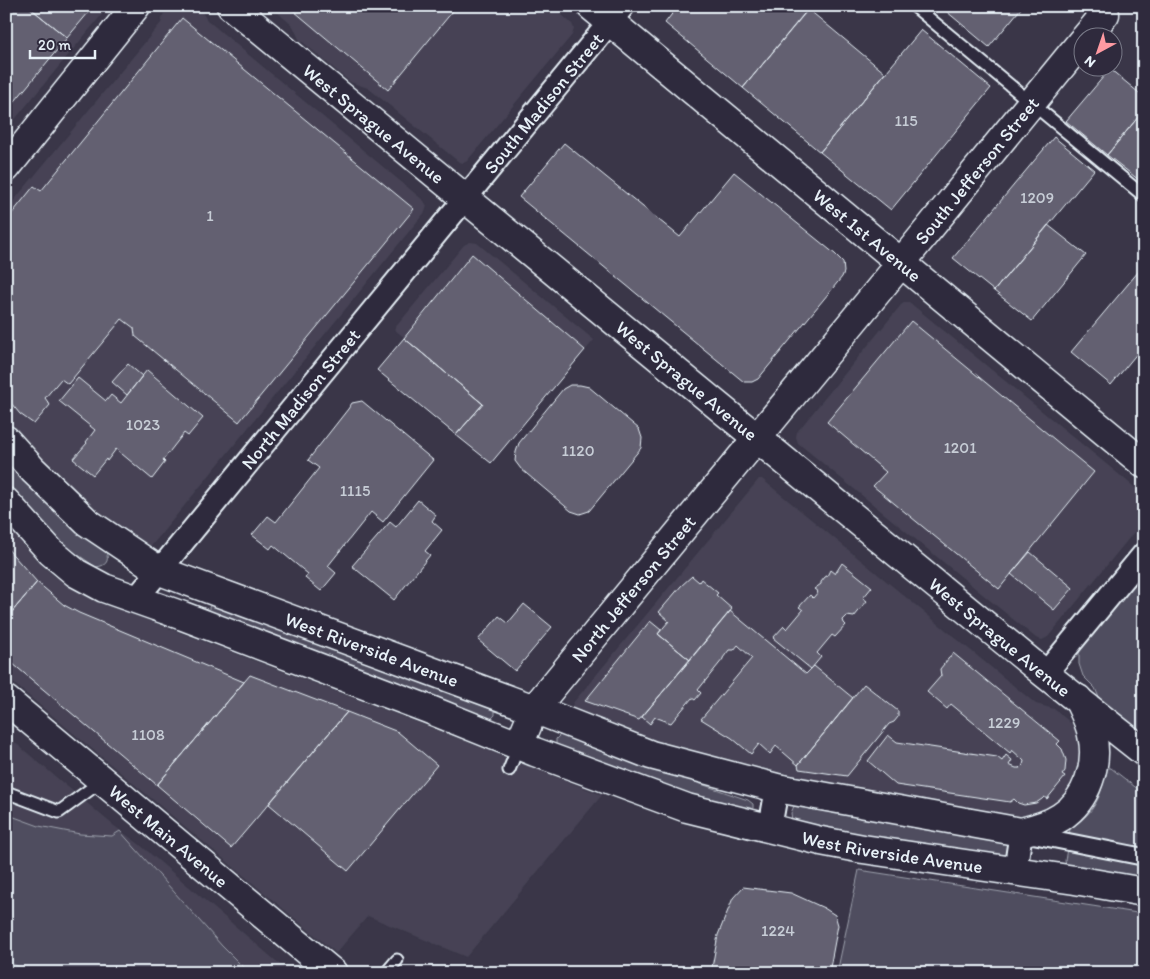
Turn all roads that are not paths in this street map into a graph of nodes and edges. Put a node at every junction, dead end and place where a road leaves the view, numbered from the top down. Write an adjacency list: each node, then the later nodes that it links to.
1 (136, 6): 9 (street)
2 (231, 6): 11 (street, West Sprague Avenue)
3 (914, 6): 8 (lane)
4 (608, 11): 11 (street, South Madison Street); 12 (street, West 1st Avenue)
5 (1105, 14): 6 (street)
6 (1093, 28)
7 (1072, 53): 8 (street, South Jefferson Street)
8 (1032, 103): 10 (lane); 12 (street, South Jefferson Street)
9 (6, 168)
10 (1144, 196)
11 (466, 198): 13 (street, West Sprague Avenue); 18 (street, North Madison Street)
12 (902, 263): 13 (street, South Jefferson Street); 15 (street, West 1st Avenue)
13 (757, 438): 20 (street, West Sprague Avenue); 23 (street, North Jefferson Street)
14 (6, 440): 18 (street, West Riverside Avenue)
15 (1144, 464)
16 (6, 502): 19 (street, West Riverside Avenue)
17 (1144, 554): 20 (street)
18 (160, 571): 19 (street, North Madison Street); 23 (street, West Riverside Avenue)
19 (136, 599): 24 (street, West Riverside Avenue)
20 (1045, 674): 21 (street, West Sprague Avenue)
21 (1078, 699): 25 (street, West Sprague Avenue); 31 (street)
22 (6, 700): 27 (street, West Main Avenue)
23 (534, 709): 24 (street, North Jefferson Street); 28 (street, West Riverside Avenue)
24 (519, 745): 26 (lane); 30 (street, West Riverside Avenue)
25 (1144, 752)
26 (509, 770)
27 (103, 780): 29 (lane); 36 (street, West Main Avenue)
28 (777, 788): 30 (street); 31 (street, West Riverside Avenue)
29 (6, 792)
30 (770, 828): 33 (street, West Riverside Avenue)
31 (1021, 832): 32 (street, West Riverside Avenue); 33 (street)
32 (1144, 856)
33 (1015, 872): 34 (street, West Riverside Avenue)
34 (1144, 892)
35 (397, 960): 37 (lane)
36 (332, 973)
37 (386, 973)

